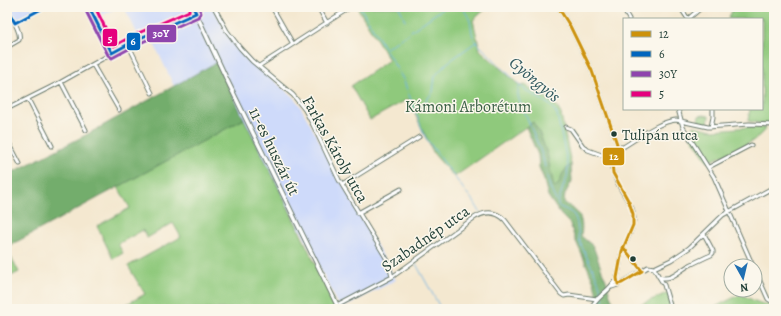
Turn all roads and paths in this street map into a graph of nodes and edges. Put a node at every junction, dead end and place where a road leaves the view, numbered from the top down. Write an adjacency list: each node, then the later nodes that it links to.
1 (45, 7): 17 (street)
2 (89, 7): 22 (street)
3 (193, 7): 13 (main road, 11-es huszár út)
4 (214, 7): 24 (street, Farkas Károly utca)
5 (272, 7): 20 (street)
6 (318, 7): 18 (street)
7 (351, 7): 18 (street)
8 (558, 7): 43 (main road)
9 (622, 7): 14 (street)
10 (680, 7): 15 (street)
11 (702, 7): 16 (street)
12 (7, 9): 17 (street)
13 (196, 13): 19 (street); 68 (main road, 11-es huszár út)
14 (628, 18)
15 (687, 18)
16 (689, 18)
17 (15, 23): 21 (street)
18 (327, 23): 20 (street)
19 (128, 44): 22 (street); 26 (street)
20 (293, 44): 24 (street)
21 (7, 47)
22 (112, 53): 23 (street)
23 (93, 65): 25 (street); 29 (street)
24 (259, 66): 49 (street, Farkas Károly utca)
25 (61, 82): 27 (street); 37 (street)
26 (152, 93)
27 (28, 99): 28 (street); 42 (street)
28 (7, 109)
29 (119, 110)
30 (678, 110): 32 (street)
31 (713, 110): 36 (street)
32 (681, 121): 33 (street); 38 (street); 43 (street)
33 (692, 124): 36 (street); 38 (street)
34 (774, 124): 36 (street)
35 (566, 127): 45 (street)
36 (711, 127)
37 (86, 130)
38 (685, 131): 48 (street)
39 (419, 137): 49 (street)
40 (7, 139): 47 (street)
41 (751, 145): 48 (street)
42 (52, 146)
43 (617, 147): 44 (main road)
44 (614, 156): 45 (street); 46 (main road)
45 (607, 157): 46 (street)
46 (612, 163): 55 (main road)
47 (20, 164)
48 (709, 167): 52 (street)
49 (342, 185): 53 (street, Farkas Károly utca)
50 (774, 187): 52 (street)
51 (401, 190): 53 (street)
52 (728, 212): 54 (street); 56 (street)
53 (358, 213): 59 (street, Farkas Károly utca)
54 (704, 234): 57 (street); 60 (street)
55 (623, 247): 58 (street); 61 (main road)
56 (749, 258)
57 (654, 268): 58 (street); 60 (street)
58 (642, 271): 62 (street)
59 (392, 277): 66 (street, Szabadnép utca); 68 (street, Szabadnép utca)
60 (659, 277): 71 (street)
61 (617, 278): 62 (street); 63 (main road)
62 (622, 283): 63 (street)
63 (612, 286): 65 (main road)
64 (763, 288): 67 (street)
65 (601, 296): 66 (street, Szabadnép utca); 69 (main road)
66 (587, 298): 69 (street)
67 (774, 300)
68 (338, 307): 70 (street, Szabadnép utca)
69 (591, 308)
70 (331, 309)
71 (671, 309)

